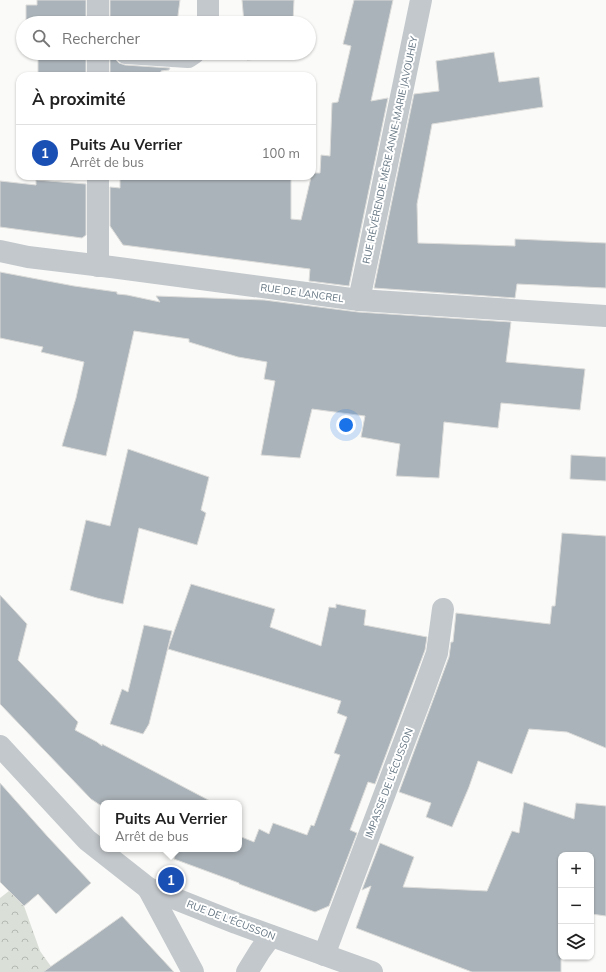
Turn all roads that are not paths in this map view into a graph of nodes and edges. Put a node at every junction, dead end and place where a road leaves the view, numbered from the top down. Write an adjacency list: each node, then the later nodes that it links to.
1 (98, 0): 4 (street)
2 (208, 0): 5 (street)
3 (421, 0): 11 (street, RUE RÉVÉRENDE MÈRE ANNE-MARIE JAVOUHEY)
4 (98, 16)
5 (208, 16)
6 (98, 60): 7 (street)
7 (98, 72)
8 (98, 180): 10 (street)
9 (0, 252): 10 (street, RUE DE LANCREL)
10 (98, 266): 11 (street, RUE DE LANCREL)
11 (359, 300): 12 (street, RUE DE LANCREL)
12 (606, 316)
13 (443, 609): 19 (street, IMPASSE DE L'ÉCUSSON)
14 (0, 746): 15 (street, RUE DE L'ÉCUSSON)
15 (100, 850)
16 (102, 852): 17 (street, RUE DE L'ÉCUSSON)
17 (148, 888): 18 (street, RUE DE L'ÉCUSSON); 20 (street)
18 (271, 936): 19 (street, RUE DE L'ÉCUSSON); 21 (street)
19 (324, 955): 22 (street, RUE DE L'ÉCUSSON)
20 (194, 972)
21 (247, 972)
22 (372, 972)

